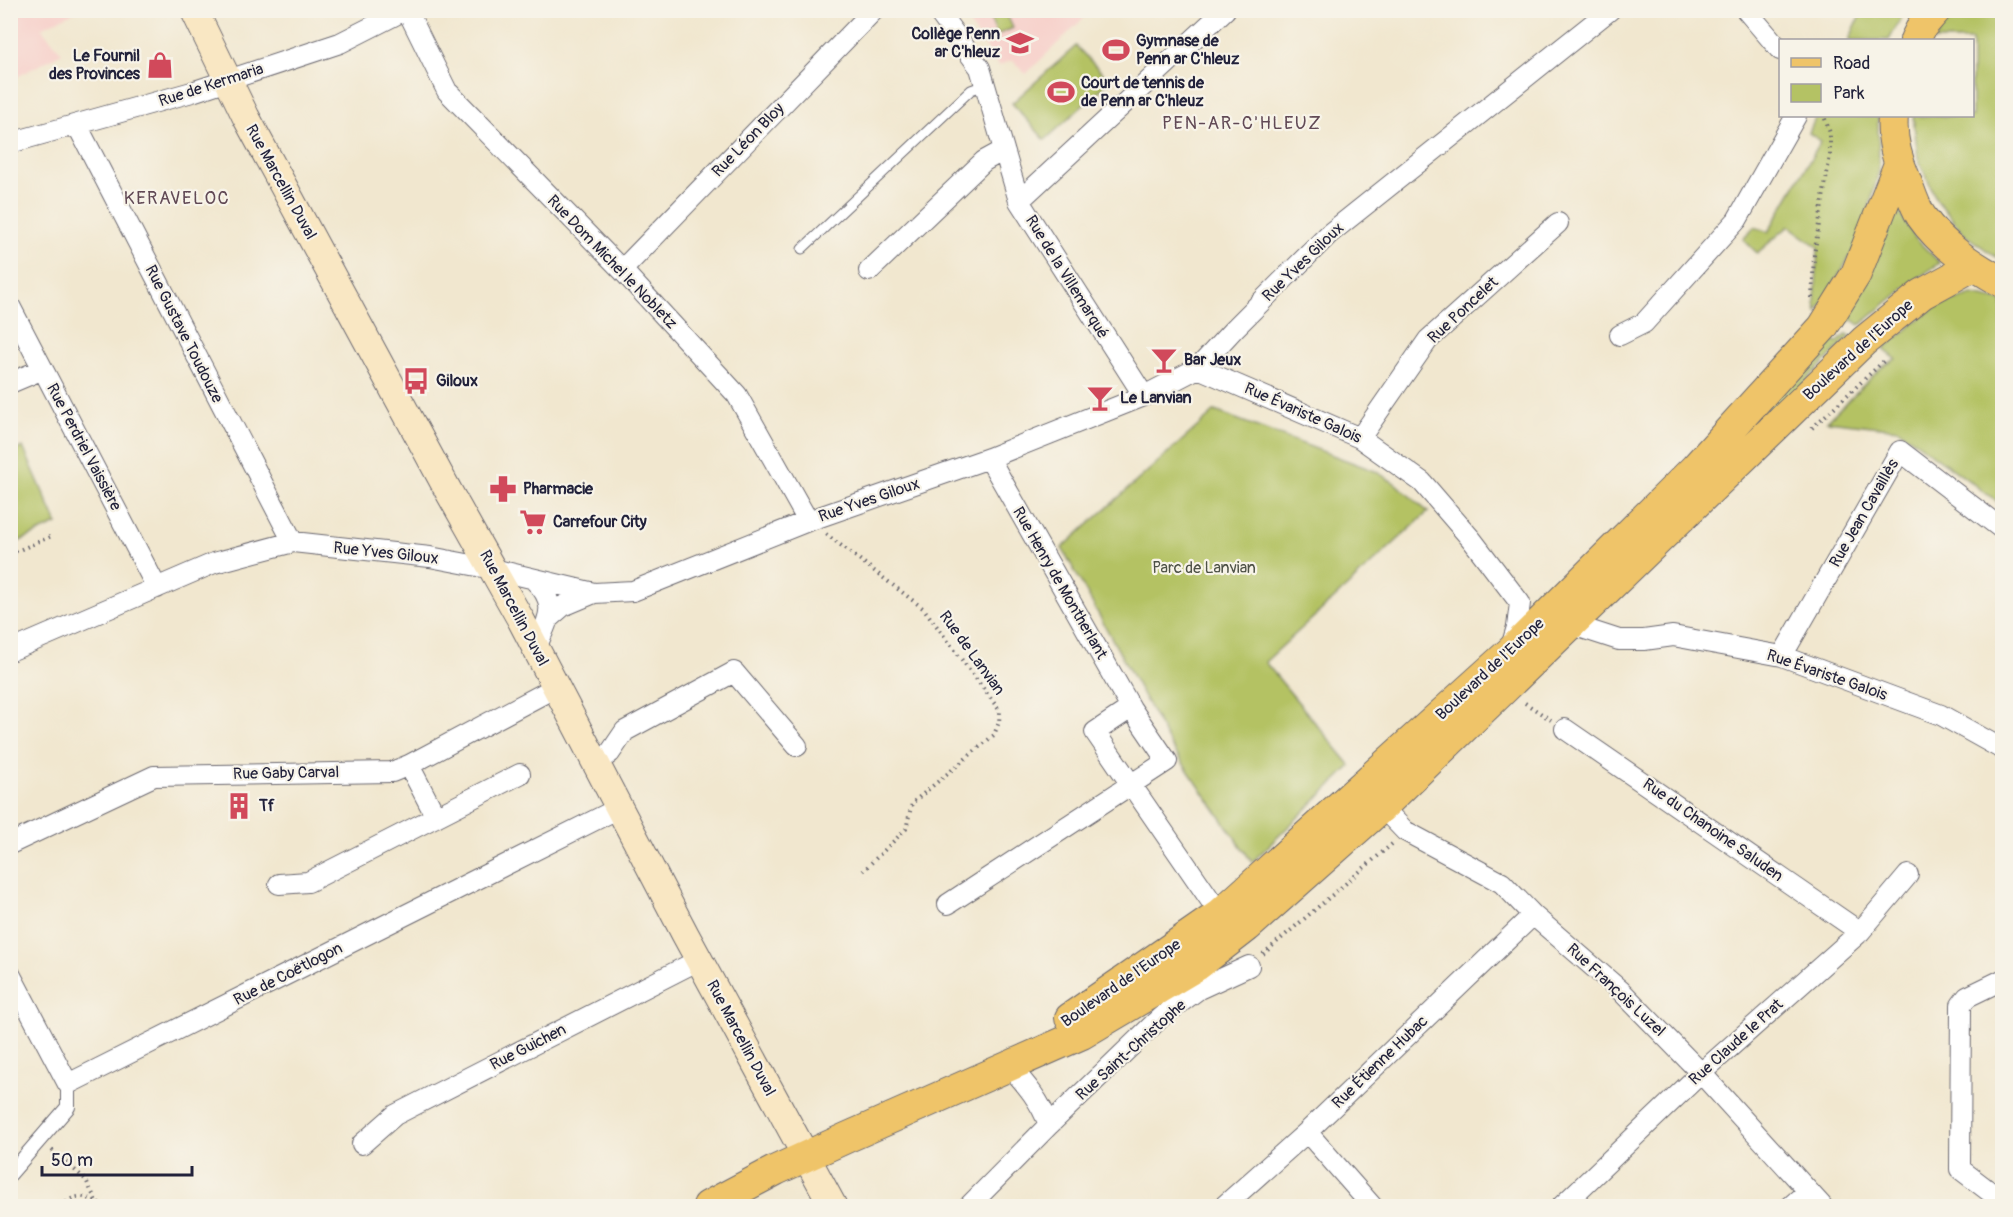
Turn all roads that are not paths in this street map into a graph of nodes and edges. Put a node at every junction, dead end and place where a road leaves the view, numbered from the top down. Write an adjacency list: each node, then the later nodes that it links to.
1 (194, 10): 11 (main road, Rue Marcellin Duval)
2 (406, 10): 11 (street, Rue de Kermaria); 23 (street, Rue Dom Michel le Nobletz)
3 (874, 10): 23 (street, Rue Léon Bloy)
4 (937, 10): 12 (street, Rue de la Villemarqué)
5 (1225, 10): 19 (street)
6 (1610, 10): 28 (street, Rue Yves Giloux)
7 (1746, 10): 10 (street)
8 (1936, 10): 9 (main road)
9 (1916, 39)
10 (1779, 49)
11 (228, 80): 15 (street, Rue de Kermaria); 37 (main road, Rue Marcellin Duval)
12 (985, 85): 17 (street, Rue de la Villemarqué); 21 (lane)
13 (1795, 117): 27 (street)
14 (1893, 117): 18 (main road)
15 (77, 125): 16 (street, Rue de Kermaria); 36 (street, Rue Gustave Toudouze)
16 (10, 143)
17 (1004, 150): 19 (street, Rue de la Villemarqué); 24 (street)
18 (1899, 164): 22 (main road); 42 (main road, Boulevard de l'Europe)
19 (1019, 201): 31 (street, Rue de la Villemarqué)
20 (1558, 223): 32 (street, Rue Poncelet)
21 (802, 249)
22 (1973, 266): 25 (main road); 42 (main road, Boulevard de l'Europe)
23 (622, 270): 34 (street, Rue Dom Michel le Nobletz)
24 (869, 271)
25 (2002, 282)
26 (10, 306): 29 (street, Rue Perdriel Vaissière)
27 (1620, 335)
28 (1198, 368): 31 (street, Rue Yves Giloux); 32 (street, Rue Évariste Galois)
29 (43, 369): 30 (street); 39 (street, Rue Perdriel Vaissière)
30 (10, 383)
31 (1144, 396): 33 (street, Rue Yves Giloux)
32 (1360, 438): 41 (street, Rue Évariste Galois)
33 (989, 458): 34 (street, Rue Yves Giloux); 49 (street, Rue Henry de Montherlant)
34 (808, 521): 40 (street, Rue Yves Giloux)
35 (2002, 529): 47 (street, Rue Jean Cavaillès)
36 (293, 543): 37 (street, Rue Yves Giloux); 39 (street, Rue Yves Giloux)
37 (493, 569): 38 (street, Rue Yves Giloux); 44 (main road, Rue Marcellin Duval)
38 (533, 579): 40 (street, Rue Yves Giloux); 43 (street)
39 (157, 588): 45 (street, Rue Yves Giloux)
40 (594, 593): 43 (street)
41 (1520, 603): 42 (street, Rue Évariste Galois); 46 (street)
42 (1577, 617): 46 (main road, Boulevard de l'Europe); 47 (street, Rue Évariste Galois); 57 (main road, Boulevard de l'Europe)
43 (548, 619): 44 (street)
44 (536, 648): 48 (main road, Rue Marcellin Duval)
45 (10, 651)
46 (1510, 652): 64 (main road, Boulevard de l'Europe)
47 (1782, 656): 52 (street, Rue Évariste Galois)
48 (556, 687): 53 (main road, Rue Marcellin Duval); 54 (street, Rue Gaby Carval)
49 (1131, 708): 56 (street, Rue Henry de Montherlant); 56 (street)
50 (1566, 729): 66 (street, Rue du Chanoine Saluden)
51 (797, 746): 53 (street)
52 (2002, 749)
53 (596, 764): 58 (main road, Rue Marcellin Duval)
54 (409, 765): 59 (street); 60 (street, Rue Gaby Carval)
55 (520, 774): 59 (street)
56 (1132, 784): 63 (street, Rue Henry de Montherlant); 64 (street)
57 (1382, 807): 65 (street, Rue François Luzel); 71 (main road, Boulevard de l'Europe)
58 (619, 808): 67 (main road, Rue Marcellin Duval); 74 (street, Rue de Coëtlogon)
59 (436, 817): 62 (street)
60 (10, 844)
61 (1908, 875): 66 (street, Rue Claude le Prat)
62 (279, 884)
63 (948, 904)
64 (1220, 914): 73 (main road, Boulevard de l'Europe)
65 (1533, 915): 72 (street, Rue François Luzel); 76 (street, Rue Étienne Hubac)
66 (1860, 932): 72 (street, Rue Claude le Prat)
67 (699, 960): 77 (street, Rue Guichen); 78 (main road, Rue Marcellin Duval)
68 (1249, 966): 75 (street, Rue Saint-Christophe)
69 (11, 976): 74 (street)
70 (2002, 980): 81 (street)
71 (1010, 1067): 73 (main road, Boulevard de l'Europe); 75 (street)
72 (1701, 1073): 80 (street, Rue François Luzel); 87 (street, Rue Claude le Prat)
73 (978, 1080): 78 (main road, Boulevard de l'Europe)
74 (68, 1084): 79 (street)
75 (1049, 1125): 84 (street, Rue Saint-Christophe)
76 (1306, 1132): 85 (street, Rue Étienne Hubac); 86 (street)
77 (363, 1144)
78 (805, 1157): 82 (main road, Boulevard de l'Europe); 83 (main road, Rue Marcellin Duval)
79 (10, 1174)
80 (1808, 1191): 88 (street); 89 (street, Rue François Luzel)
81 (2002, 1201)
82 (708, 1206)
83 (832, 1206)
84 (969, 1206)
85 (1224, 1206)
86 (1372, 1206)
87 (1562, 1206)
88 (1791, 1206)
89 (1822, 1206)

